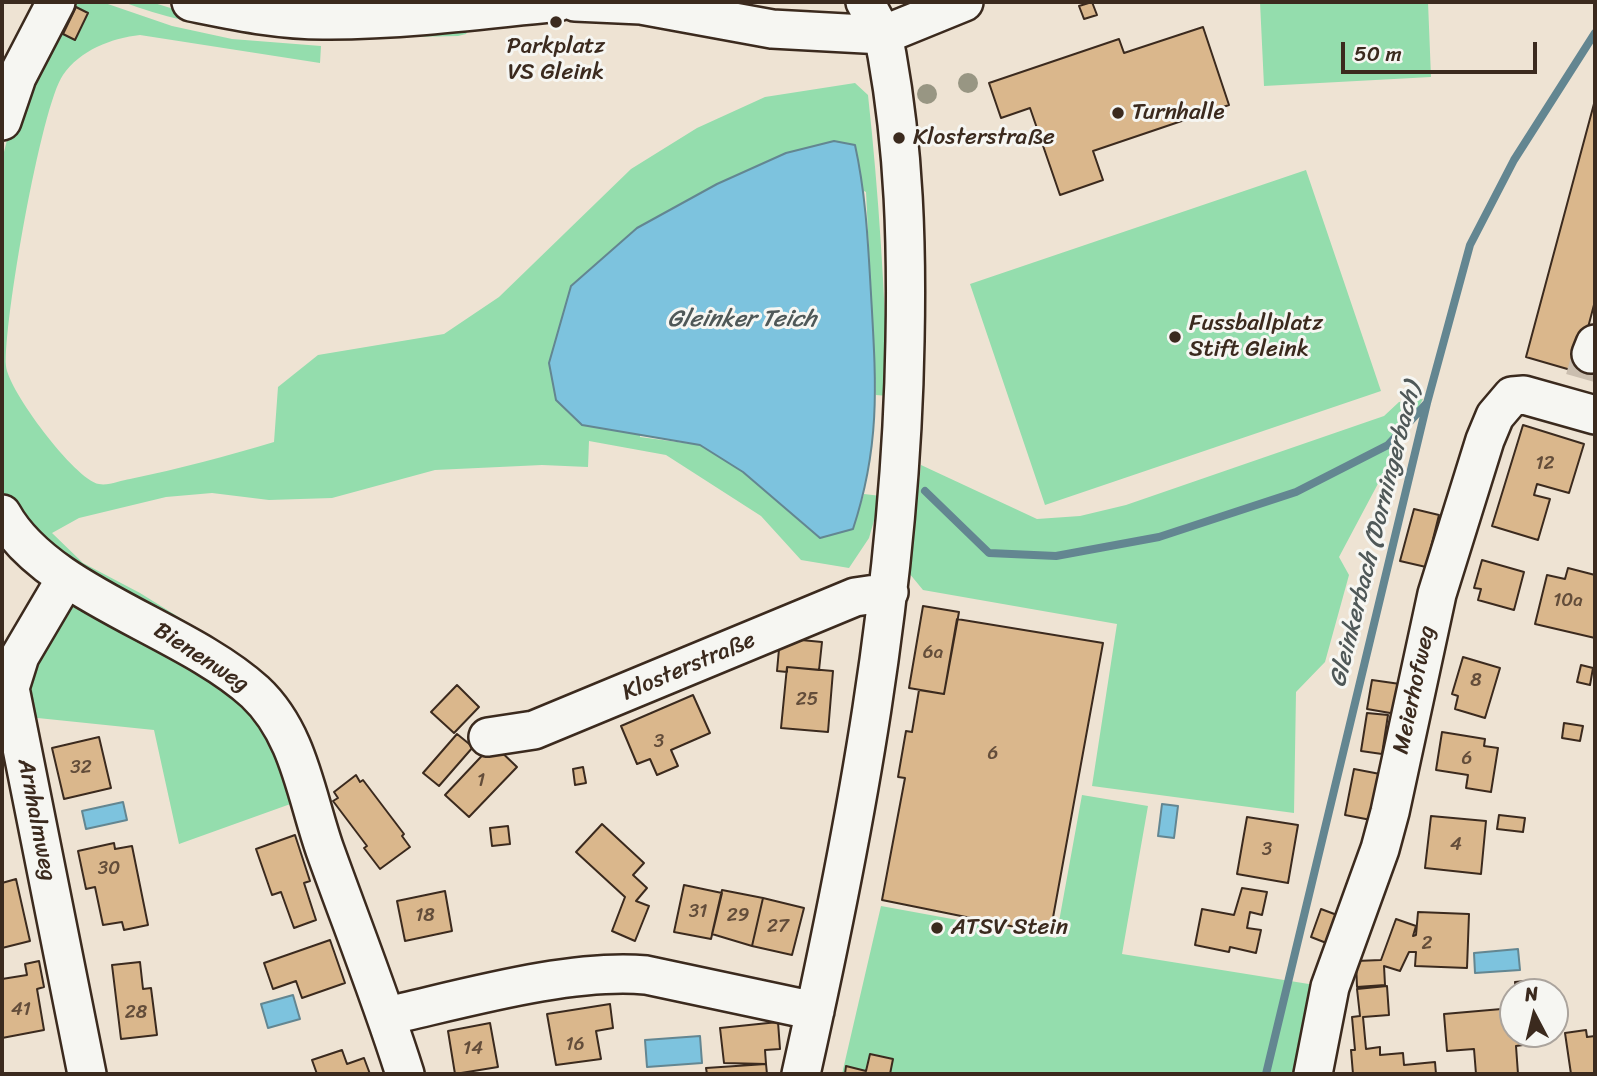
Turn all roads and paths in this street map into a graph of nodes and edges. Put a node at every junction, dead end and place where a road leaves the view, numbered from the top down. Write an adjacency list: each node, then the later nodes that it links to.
1 (56, 2): 8 (street)
2 (191, 2): 3 (street)
3 (558, 2)
4 (575, 2): 7 (street)
5 (865, 2): 7 (street)
6 (964, 2): 7 (street)
7 (883, 35): 12 (street)
8 (4, 106)
9 (1587, 380): 19 (street, Meierhofweg)
10 (2, 514): 11 (street, Bienenweg)
11 (66, 578): 15 (street, Bienenweg); 16 (street, Arnhalmweg)
12 (889, 592): 13 (street, Klosterstraße); 14 (street)
13 (488, 737)
14 (815, 1011): 15 (street); 18 (street)
15 (387, 1016): 17 (street, Bienenweg)
16 (86, 1074)
17 (405, 1074)
18 (801, 1074)
19 (1313, 1074)

